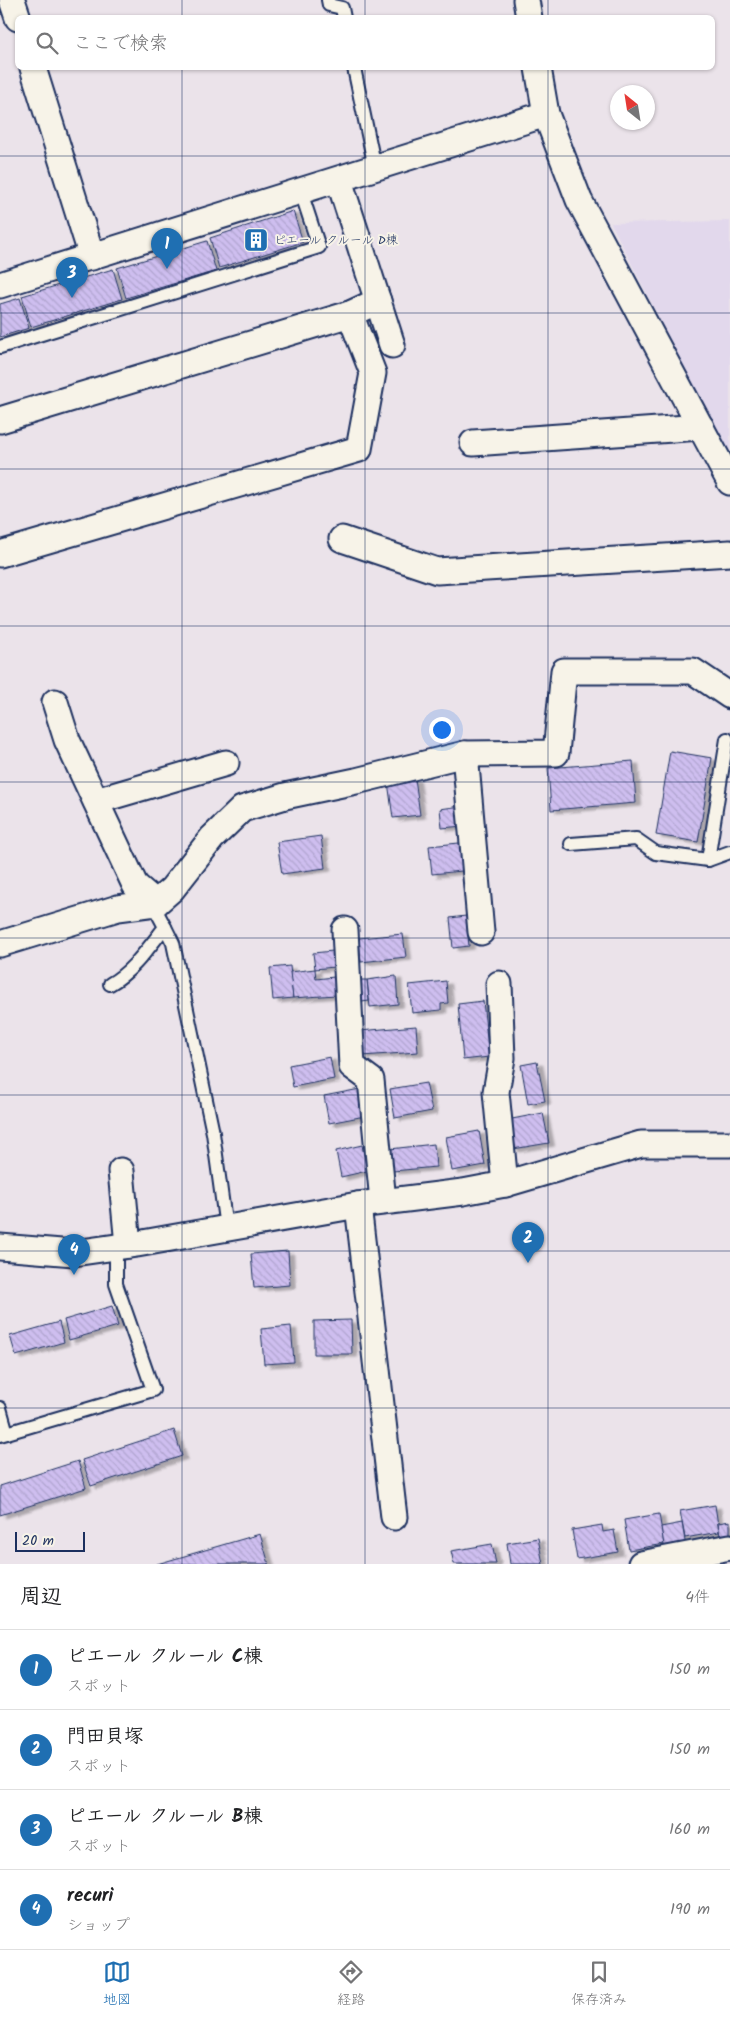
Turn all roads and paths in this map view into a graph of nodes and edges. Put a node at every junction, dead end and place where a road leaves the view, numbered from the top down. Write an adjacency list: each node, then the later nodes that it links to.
1 (12, 0): 4 (street)
2 (328, 0): 5 (lane)
3 (526, 0): 6 (street)
4 (17, 15)
5 (343, 15)
6 (528, 15)
7 (34, 70): 14 (street)
8 (354, 70): 11 (lane)
9 (538, 70): 10 (street)
10 (546, 114): 11 (street); 21 (street)
11 (374, 168): 12 (street)
12 (339, 180): 13 (street); 16 (street)
13 (301, 192): 14 (street); 19 (lane)
14 (92, 257): 15 (street)
15 (0, 286)
16 (378, 300): 17 (street); 18 (street)
17 (350, 314): 20 (street); 26 (street)
18 (392, 345)
19 (0, 347)
20 (0, 420)
21 (701, 427): 22 (street); 23 (street)
22 (473, 443)
23 (730, 482)
24 (342, 539): 25 (street)
25 (730, 553)
26 (0, 554)
27 (730, 696): 30 (street)
28 (55, 702): 32 (street)
29 (727, 739): 35 (lane)
30 (465, 754): 36 (street); 39 (street)
31 (226, 763): 32 (street)
32 (96, 802): 36 (street)
33 (571, 844): 35 (lane)
34 (730, 852): 35 (lane)
35 (708, 860)
36 (156, 903): 37 (lane); 40 (street)
37 (165, 927): 41 (lane); 48 (lane)
38 (345, 930): 46 (street)
39 (482, 932)
40 (0, 944)
41 (110, 984)
42 (499, 984): 45 (street)
43 (730, 1144): 45 (street)
44 (121, 1170): 49 (street)
45 (505, 1184): 46 (street)
46 (383, 1201): 47 (street)
47 (358, 1205): 48 (street); 53 (street)
48 (226, 1228): 49 (street)
49 (122, 1246): 50 (street); 52 (lane)
50 (0, 1247)
51 (0, 1408): 52 (lane)
52 (4, 1434)
53 (394, 1517)
54 (730, 1547): 55 (street)
55 (641, 1564)

